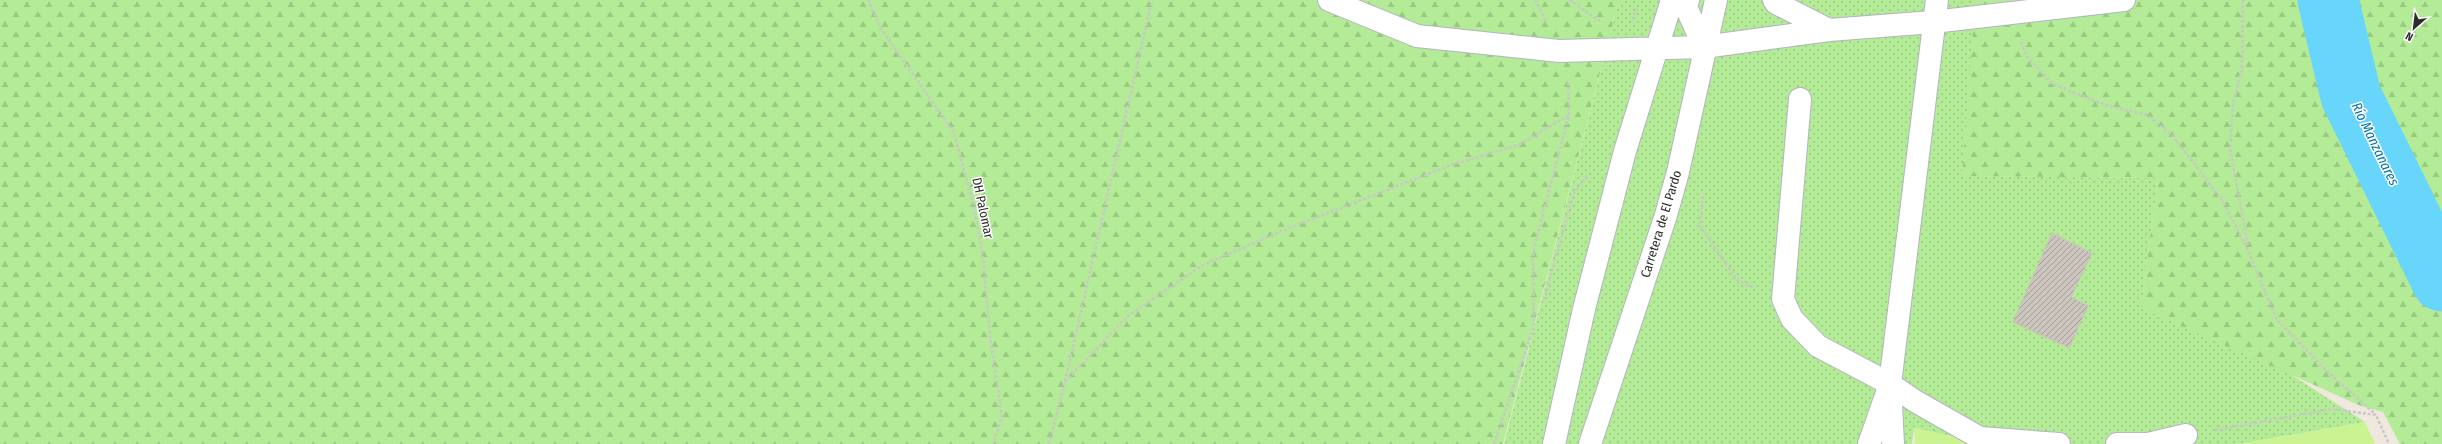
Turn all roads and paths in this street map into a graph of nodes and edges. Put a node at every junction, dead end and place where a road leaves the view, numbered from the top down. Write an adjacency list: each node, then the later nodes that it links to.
1 (868, 0): 29 (path, DH Palomar)
2 (1152, 0): 25 (path)
3 (1329, 0): 17 (street)
4 (1535, 0): 17 (path)
5 (1672, 0): 16 (street)
6 (1688, 0): 15 (street)
7 (1716, 0): 15 (street, Carretera de El Pardo)
8 (1774, 0): 14 (street)
9 (1937, 0): 13 (street)
10 (2124, 0): 12 (street)
11 (2243, 0): 22 (path)
12 (2013, 12): 13 (street); 22 (path)
13 (1933, 22): 14 (street); 26 (street)
14 (1829, 30): 15 (street)
15 (1704, 47): 16 (street); 33 (street, Carretera de El Pardo)
16 (1657, 49): 17 (street); 32 (street)
17 (1559, 51): 19 (path)
18 (1800, 98): 23 (street)
19 (1569, 115): 25 (path); 31 (path)
20 (1588, 174): 24 (path)
21 (1704, 195): 23 (path)
22 (2248, 251): 27 (path)
23 (1783, 299): 26 (street)
24 (1544, 300)
25 (1065, 382): 30 (path)
26 (1890, 384): 34 (street); 35 (street); 36 (street)
27 (2376, 415): 28 (path); 39 (path)
28 (2186, 435): 38 (street)
29 (993, 444)
30 (1049, 444)
31 (1494, 444)
32 (1554, 444)
33 (1590, 444)
34 (1869, 444)
35 (1893, 444)
36 (2059, 444)
37 (2117, 444): 38 (street)
38 (2148, 444)
39 (2389, 444)

